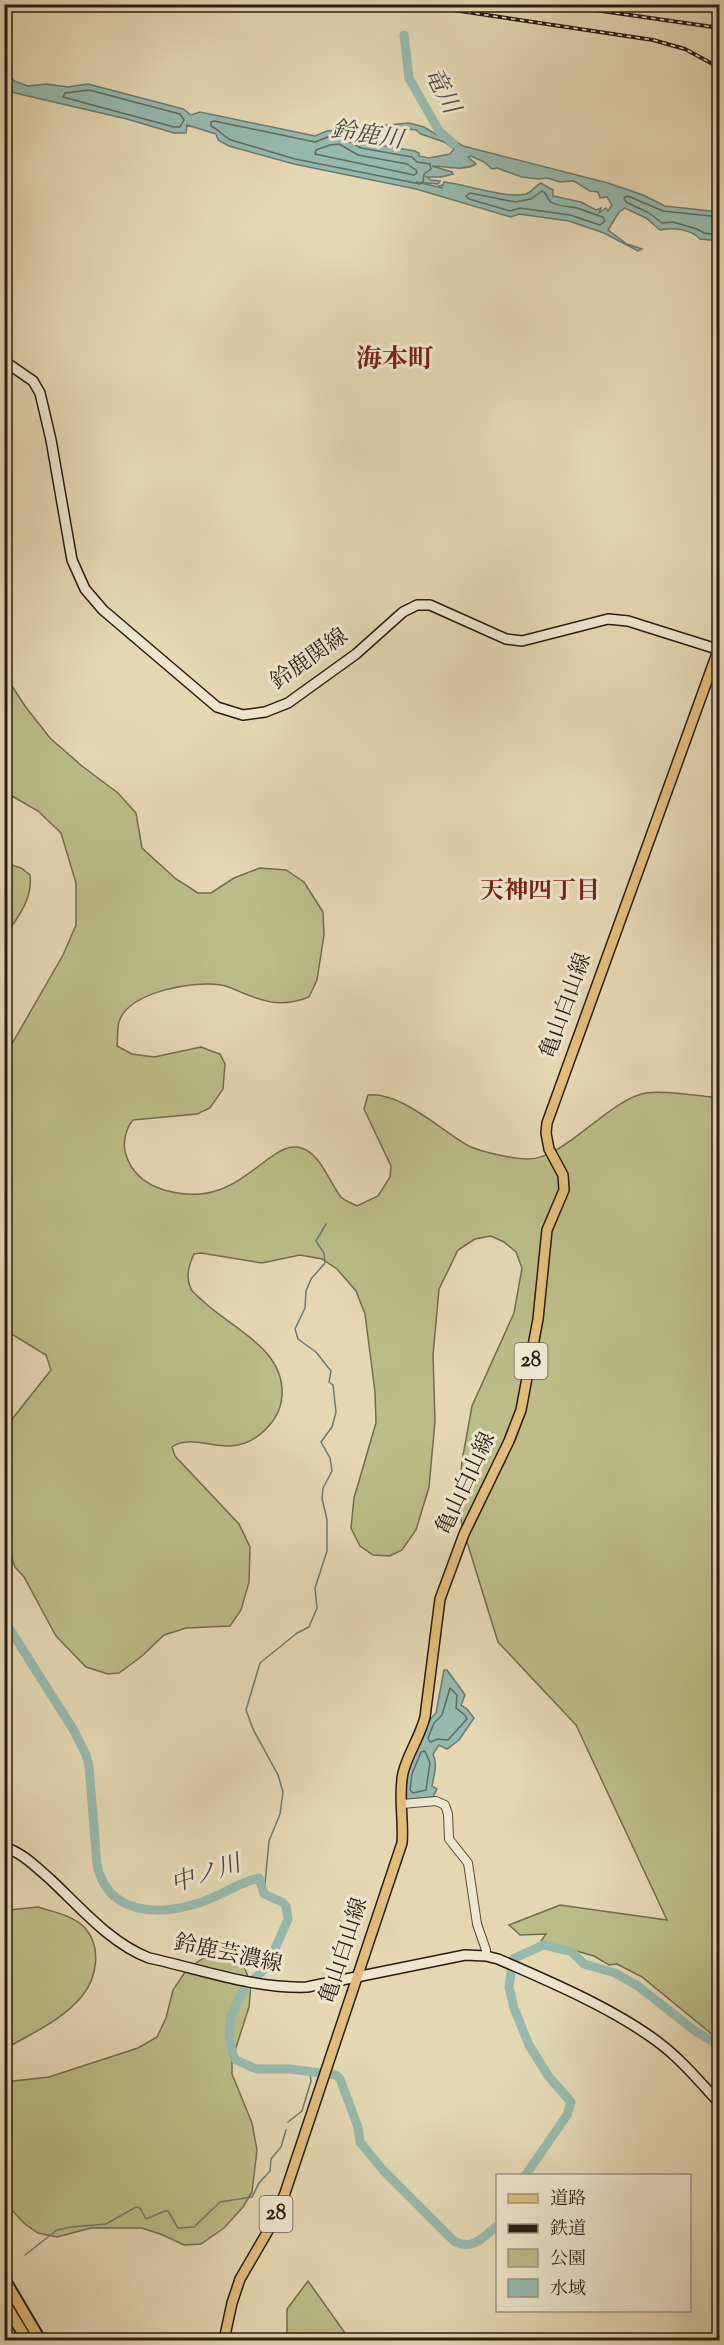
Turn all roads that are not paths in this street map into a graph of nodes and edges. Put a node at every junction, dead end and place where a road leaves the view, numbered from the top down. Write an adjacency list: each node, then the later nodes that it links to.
1 (4, 361): 2 (main road, 鈴鹿関線)
2 (719, 648): 3 (main road, 亀山白山線 / 28)
3 (402, 1804): 5 (street); 6 (main road, 亀山白山線 / 28)
4 (4, 1847): 6 (main road, 鈴鹿芸濃線)
5 (486, 1956): 6 (main road, 鈴鹿芸濃線); 7 (main road, 鈴鹿芸濃線)
6 (358, 1976): 12 (main road, 亀山白山線 / 28)
7 (720, 2104)
8 (4, 2279): 11 (highway)
9 (4, 2302): 10 (highway)
10 (27, 2340)
11 (40, 2340)
12 (224, 2340)

